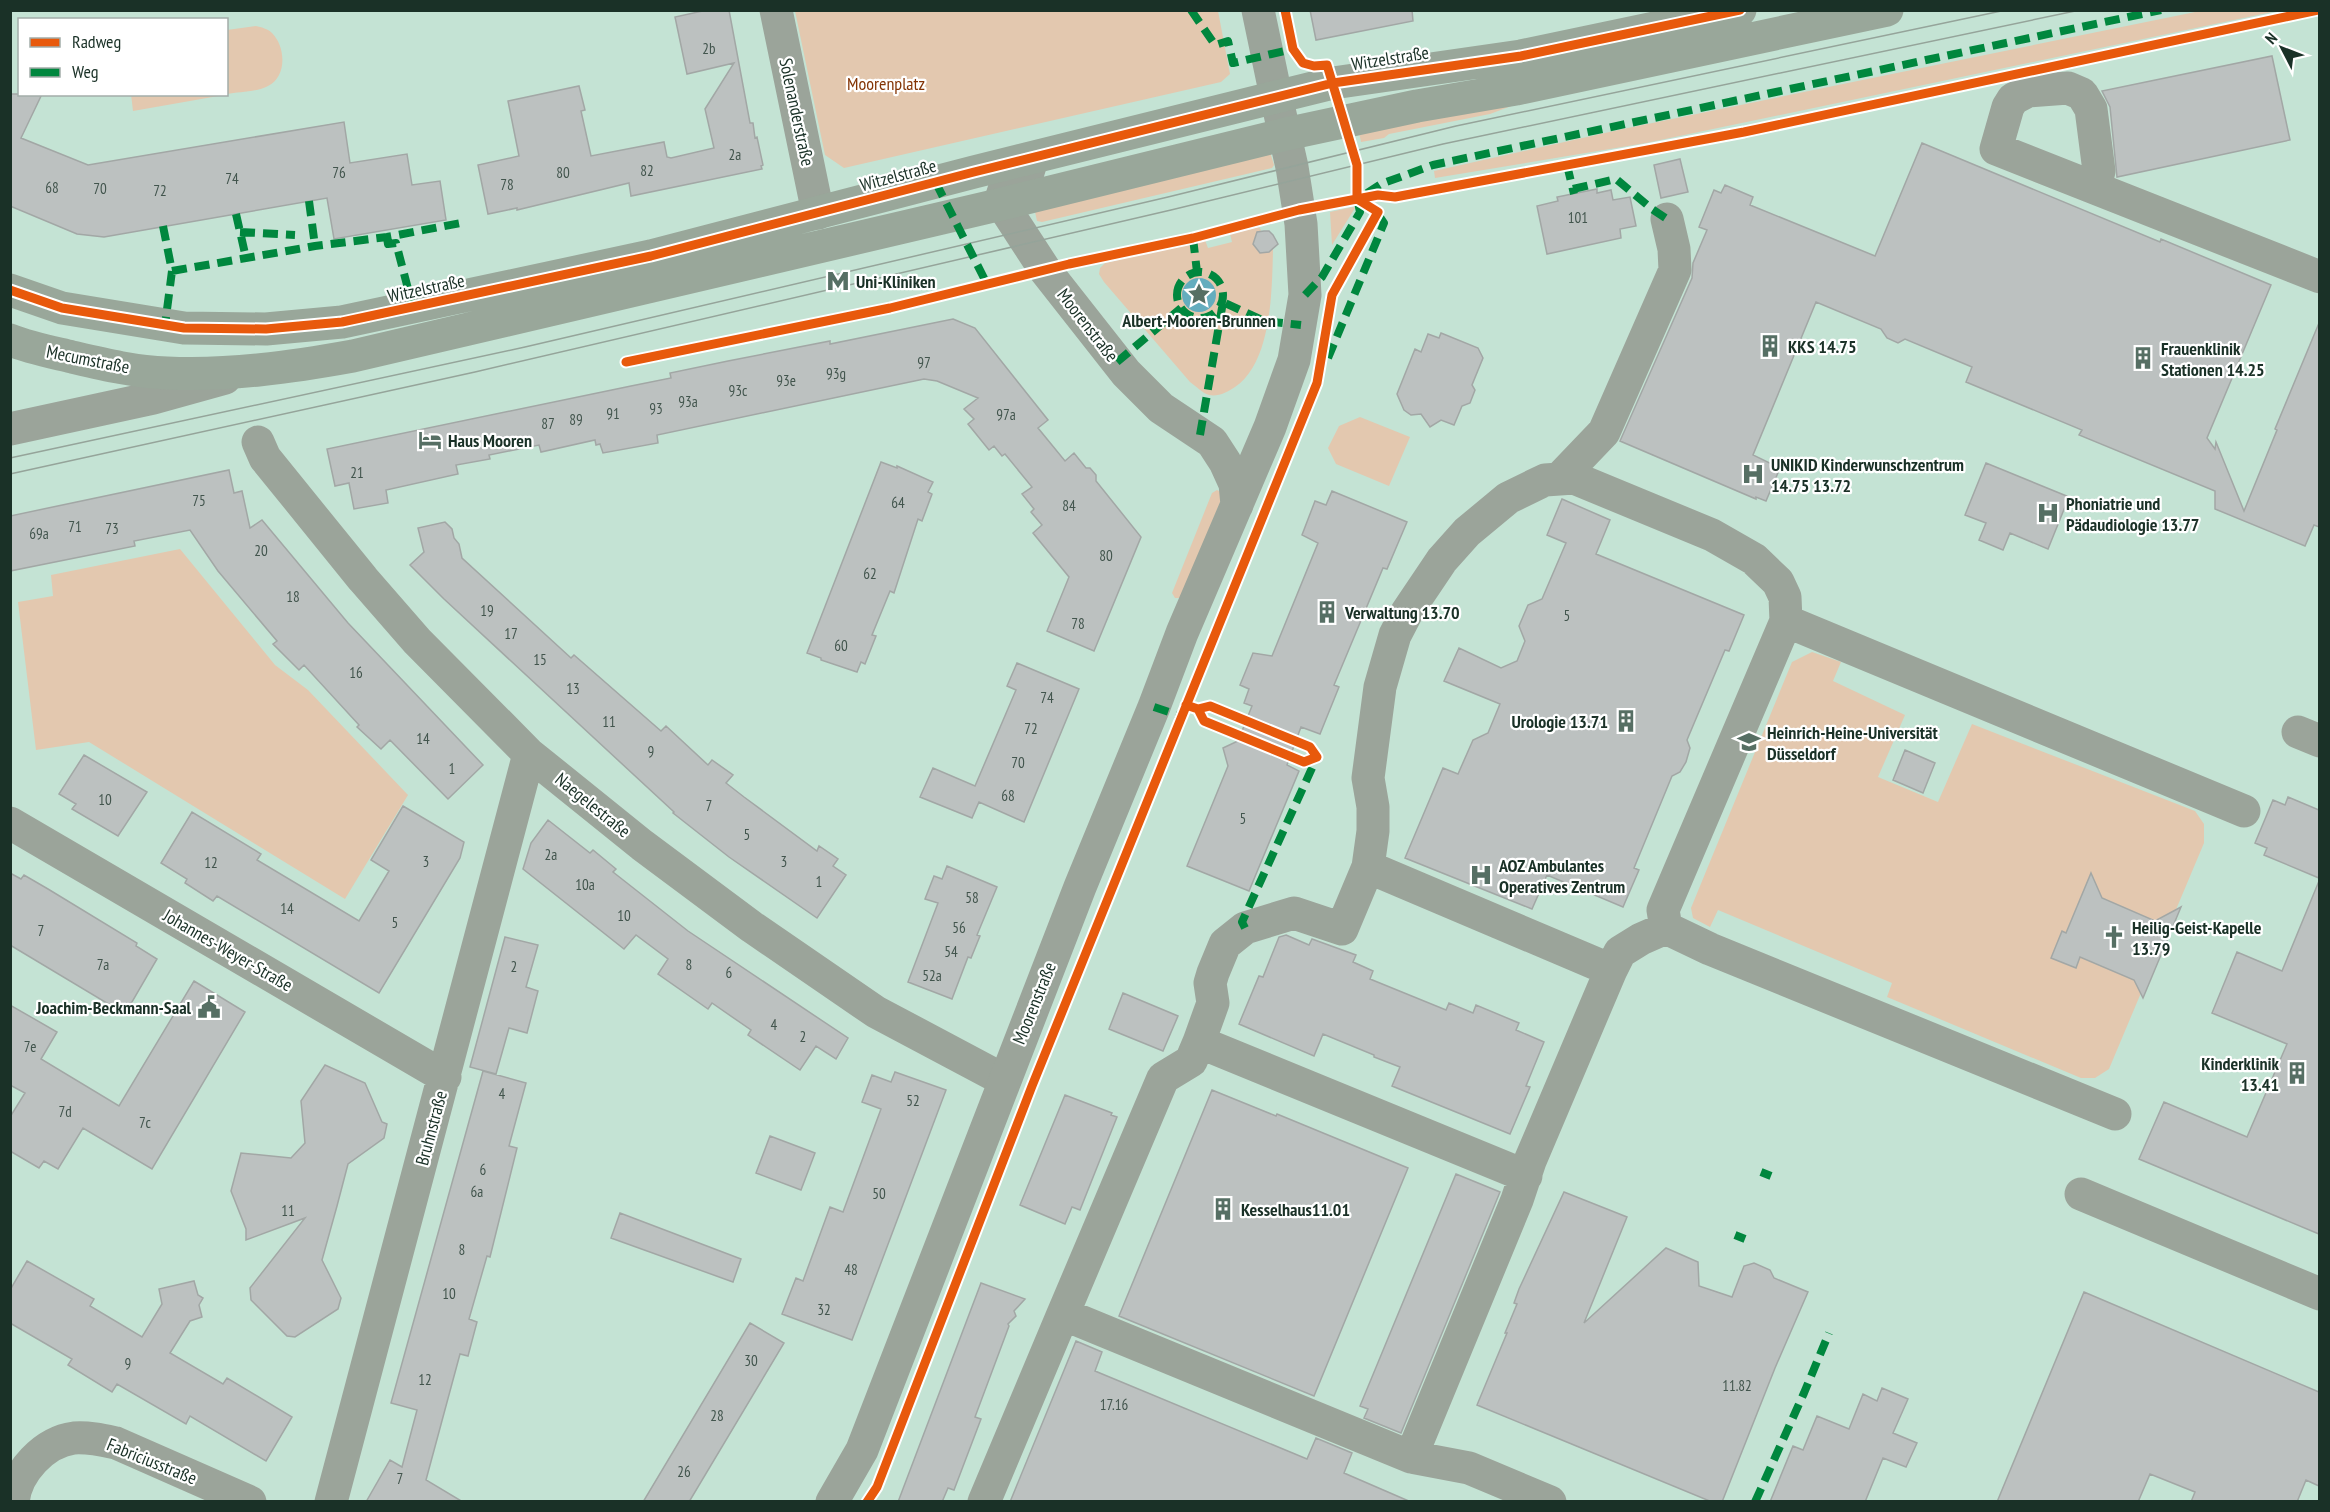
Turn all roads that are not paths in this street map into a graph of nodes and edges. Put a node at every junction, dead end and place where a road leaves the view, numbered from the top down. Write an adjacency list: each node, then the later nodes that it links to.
1 (776, 10): 10 (street, Solenanderstraße)
2 (1258, 10): 5 (street, Moorenstraße)
3 (1740, 10): 5 (main road, Witzelstraße)
4 (1887, 10): 6 (main road)
5 (1276, 96): 6 (street, Moorenstraße); 7 (main road, Witzelstraße)
6 (1286, 134): 9 (main road); 16 (street, Moorenstraße)
7 (1032, 159): 9 (street); 10 (main road, Witzelstraße)
8 (2095, 188): 12 (street)
9 (1002, 204): 15 (main road); 19 (street, Moorenstraße)
10 (818, 213): 13 (main road, Witzelstraße)
11 (1667, 219): 20 (street)
12 (2319, 277)
13 (10, 290)
14 (10, 340): 15 (main road, Mecumstraße)
15 (249, 371): 17 (street)
16 (1270, 428): 19 (street); 21 (street, Moorenstraße)
17 (10, 429)
18 (258, 442): 23 (street, Naegelestraße)
19 (1212, 442): 21 (street, Moorenstraße)
20 (1560, 478): 22 (street); 26 (street)
21 (1237, 505): 31 (street, Moorenstraße)
22 (1786, 621): 24 (street); 27 (street)
23 (529, 754): 30 (street, Bruhnstraße); 31 (street, Naegelestraße)
24 (2244, 811)
25 (10, 823): 30 (street, Johannes-Weyer-Straße)
26 (1368, 867): 28 (street); 29 (street)
27 (1666, 928): 28 (street); 32 (street)
28 (1611, 970): 33 (street)
29 (1199, 1042): 33 (street); 36 (street)
30 (445, 1077): 40 (street, Bruhnstraße)
31 (1004, 1080): 41 (street, Moorenstraße)
32 (2115, 1114)
33 (1526, 1176): 37 (street)
34 (2081, 1194): 35 (street)
35 (2319, 1294)
36 (1063, 1314): 37 (street); 42 (street)
37 (1411, 1457): 43 (street)
38 (14, 1502): 39 (street, Fabriciusstraße)
39 (250, 1502)
40 (331, 1502)
41 (832, 1502)
42 (984, 1502)
43 (1550, 1502)

